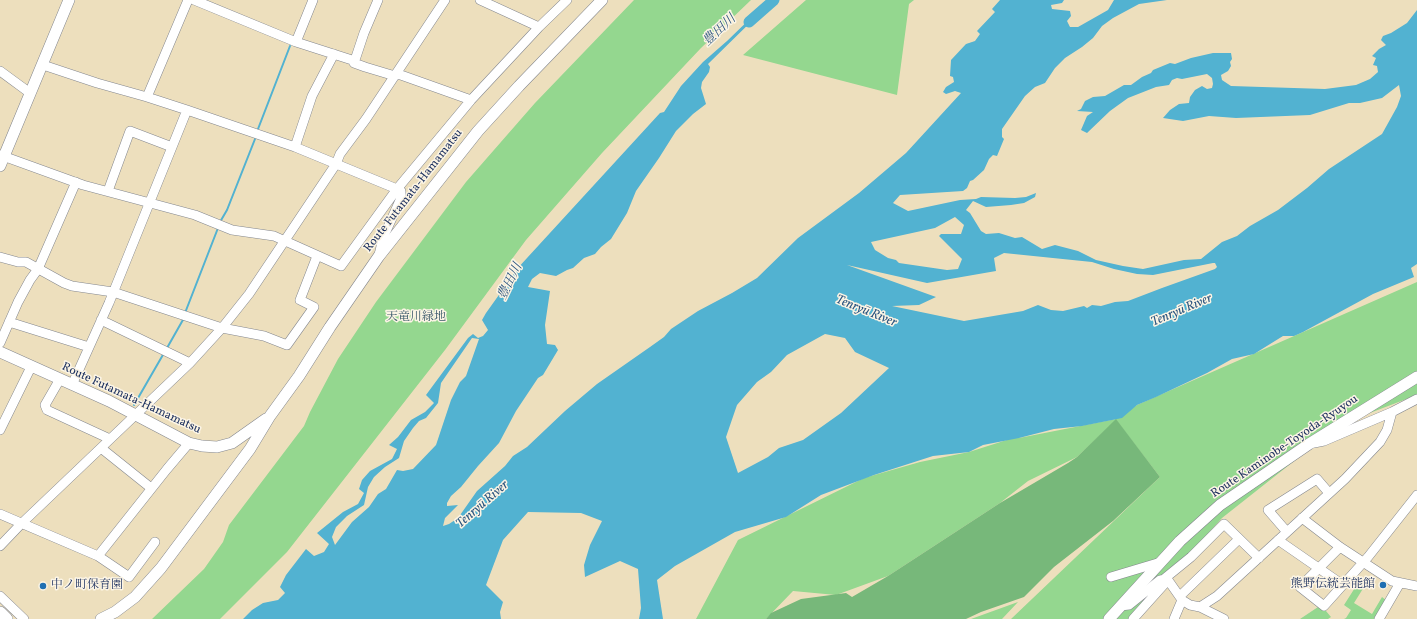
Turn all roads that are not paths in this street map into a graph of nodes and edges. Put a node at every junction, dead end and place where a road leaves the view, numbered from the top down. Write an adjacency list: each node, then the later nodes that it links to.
1 (69, 0): 14 (main road)
2 (188, 0): 18 (street)
3 (194, 0): 11 (street)
4 (313, 0): 11 (street)
5 (378, 0): 13 (street)
6 (445, 0): 16 (street)
7 (480, 0): 10 (street)
8 (567, 0): 10 (street)
9 (602, 0): 31 (main road, Route Futamata-Hamamatsu)
10 (539, 27): 19 (street)
11 (296, 42): 12 (street)
12 (334, 54): 13 (street); 22 (street)
13 (354, 63): 16 (street)
14 (43, 65): 17 (main road); 18 (street)
15 (0, 72): 17 (street)
16 (395, 76): 19 (street); 24 (street)
17 (30, 93): 23 (main road)
18 (147, 97): 20 (street)
19 (471, 100): 26 (street)
20 (187, 110): 21 (street); 22 (street)
21 (172, 147): 27 (street); 28 (street)
22 (295, 147): 24 (street)
23 (1, 159): 25 (street)
24 (336, 164): 26 (street); 29 (street)
25 (76, 182): 27 (street); 33 (street)
26 (397, 189): 30 (street); 31 (street)
27 (108, 191): 28 (street)
28 (149, 203): 29 (street); 34 (street)
29 (285, 241): 30 (street); 37 (street)
30 (317, 256): 37 (street)
31 (379, 256): 49 (main road, Route Futamata-Hamamatsu)
32 (0, 257): 33 (street)
33 (38, 268): 34 (street); 36 (street)
34 (113, 292): 35 (street); 37 (street)
35 (101, 320): 39 (street); 41 (street)
36 (9, 322): 38 (street); 39 (street)
37 (222, 328): 41 (street)
38 (0, 343)
39 (89, 347): 45 (street)
40 (0, 352): 42 (main road, Route Futamata-Hamamatsu)
41 (190, 363): 48 (street)
42 (31, 367): 44 (main road, Route Futamata-Hamamatsu); 50 (street)
43 (1417, 377): 53 (main road, Route Kaminobe-Toyoda-Ryuyou)
44 (60, 379): 45 (main road, Route Futamata-Hamamatsu); 51 (street)
45 (72, 385): 48 (main road, Route Futamata-Hamamatsu)
46 (1417, 399): 47 (street)
47 (1392, 412): 53 (street); 56 (street)
48 (136, 415): 51 (street); 52 (main road, Route Futamata-Hamamatsu)
49 (270, 416): 52 (main road, Route Futamata-Hamamatsu); 84 (main road, Route Futamata-Hamamatsu)
50 (0, 430)
51 (110, 439): 54 (street)
52 (189, 443): 55 (street)
53 (1309, 444): 69 (main road, Route Kaminobe-Toyoda-Ryuyou)
54 (101, 448): 55 (street); 60 (street)
55 (151, 488): 67 (street)
56 (1329, 493): 59 (street); 61 (street)
57 (1417, 495): 70 (street)
58 (0, 514): 60 (street)
59 (1302, 518): 61 (street); 66 (street)
60 (22, 524): 65 (street); 67 (street)
61 (1287, 532): 63 (street)
62 (1239, 538): 68 (street); 73 (street); 78 (street)
63 (1278, 540): 68 (street); 71 (street)
64 (155, 542): 67 (street)
65 (0, 546)
66 (1340, 547): 70 (street); 71 (street)
67 (98, 556)
68 (1259, 558): 80 (street)
69 (1161, 562): 72 (street); 79 (main road, Route Kaminobe-Toyoda-Ryuyou)
70 (1363, 562): 74 (street); 75 (street)
71 (1318, 567): 75 (street); 75 (street)
72 (1111, 577)
73 (1166, 579): 78 (street); 79 (street); 86 (street)
74 (1400, 583): 76 (street); 89 (street)
75 (1343, 585)
76 (1417, 586)
77 (0, 596): 83 (street)
78 (1181, 598): 80 (street); 87 (street)
79 (1120, 606): 85 (main road, Route Kaminobe-Toyoda-Ryuyou)
80 (1200, 607): 88 (street)
81 (0, 613): 82 (highway)
82 (6, 619)
83 (24, 619)
84 (101, 619)
85 (1109, 619)
86 (1133, 619)
87 (1174, 619)
88 (1224, 619)
89 (1379, 619)

